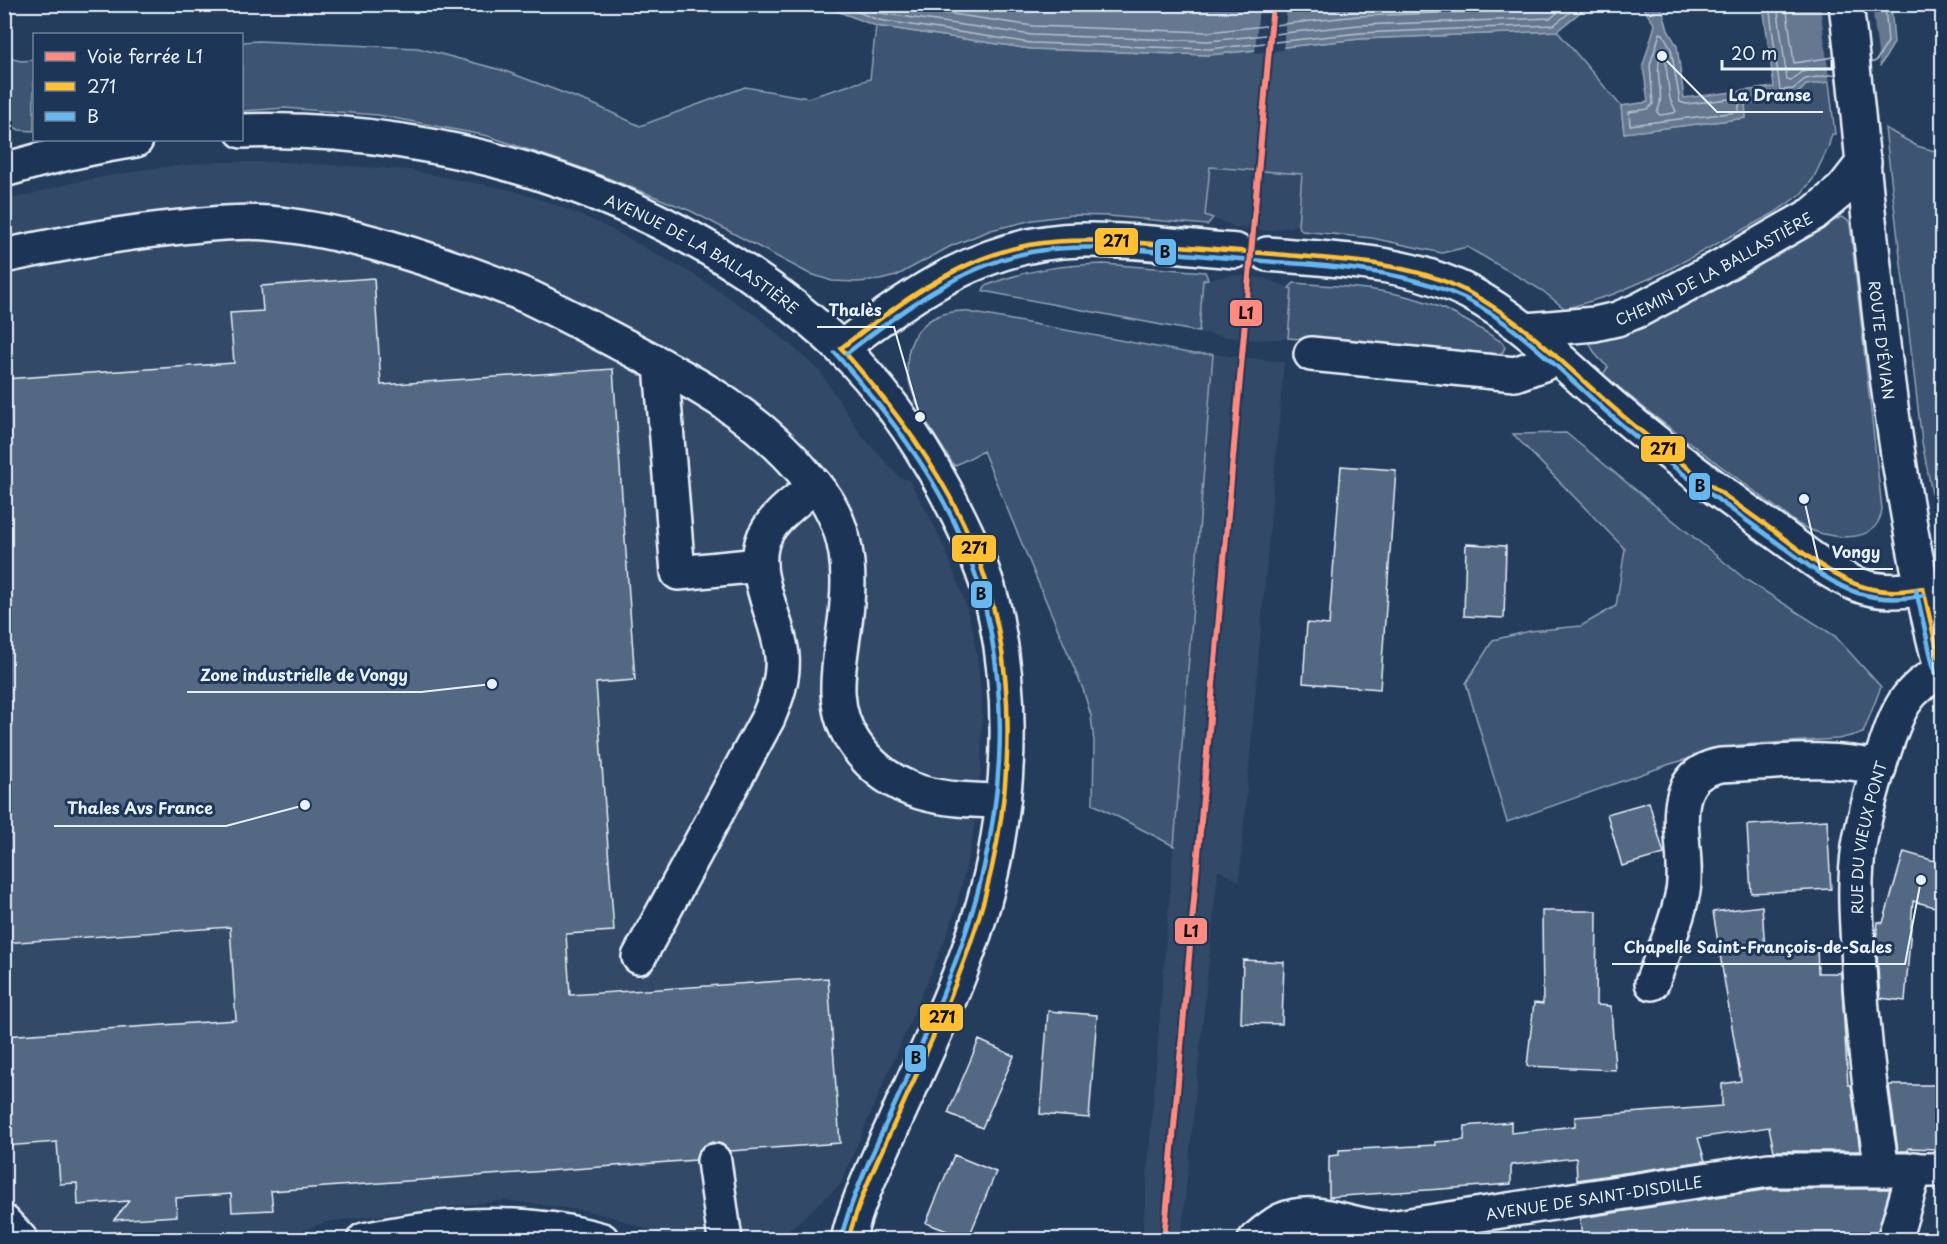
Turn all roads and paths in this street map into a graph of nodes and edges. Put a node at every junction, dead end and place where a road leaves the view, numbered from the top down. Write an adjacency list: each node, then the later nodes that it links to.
1 (1846, 4): 4 (street, ROUTE D'ÉVIAN)
2 (243, 130): 8 (street, AVENUE DE LA BALLASTIÈRE)
3 (130, 141): 5 (street)
4 (1864, 162): 7 (street, CHEMIN DE LA BALLASTIÈRE); 14 (street, ROUTE D'ÉVIAN)
5 (4, 170)
6 (4, 256): 11 (street)
7 (1527, 330): 8 (street); 10 (street)
8 (841, 348): 17 (street, AVENUE DE LA BALLASTIÈRE)
9 (1311, 354): 10 (street)
10 (1555, 354): 14 (street)
11 (661, 365): 12 (street); 13 (street)
12 (815, 485): 13 (street); 17 (street)
13 (760, 565): 18 (street)
14 (1923, 588): 15 (street, ROUTE D'ÉVIAN)
15 (1942, 672): 16 (street, RUE DU VIEUX PONT)
16 (1879, 768): 19 (street); 21 (street, RUE DU VIEUX PONT)
17 (1003, 801): 29 (street, AVENUE DE LA BALLASTIÈRE)
18 (639, 957)
19 (1652, 983)
20 (714, 1161): 28 (street)
21 (1882, 1169): 22 (street, AVENUE DE SAINT-DISDILLE); 24 (street, AVENUE DE SAINT-DISDILLE)
22 (1929, 1169): 31 (street)
23 (4, 1222): 25 (street)
24 (1389, 1233): 30 (street, AVENUE DE SAINT-DISDILLE)
25 (21, 1239)
26 (364, 1239): 27 (street)
27 (602, 1239)
28 (725, 1239)
29 (848, 1239)
30 (1254, 1239)
31 (1894, 1239)

